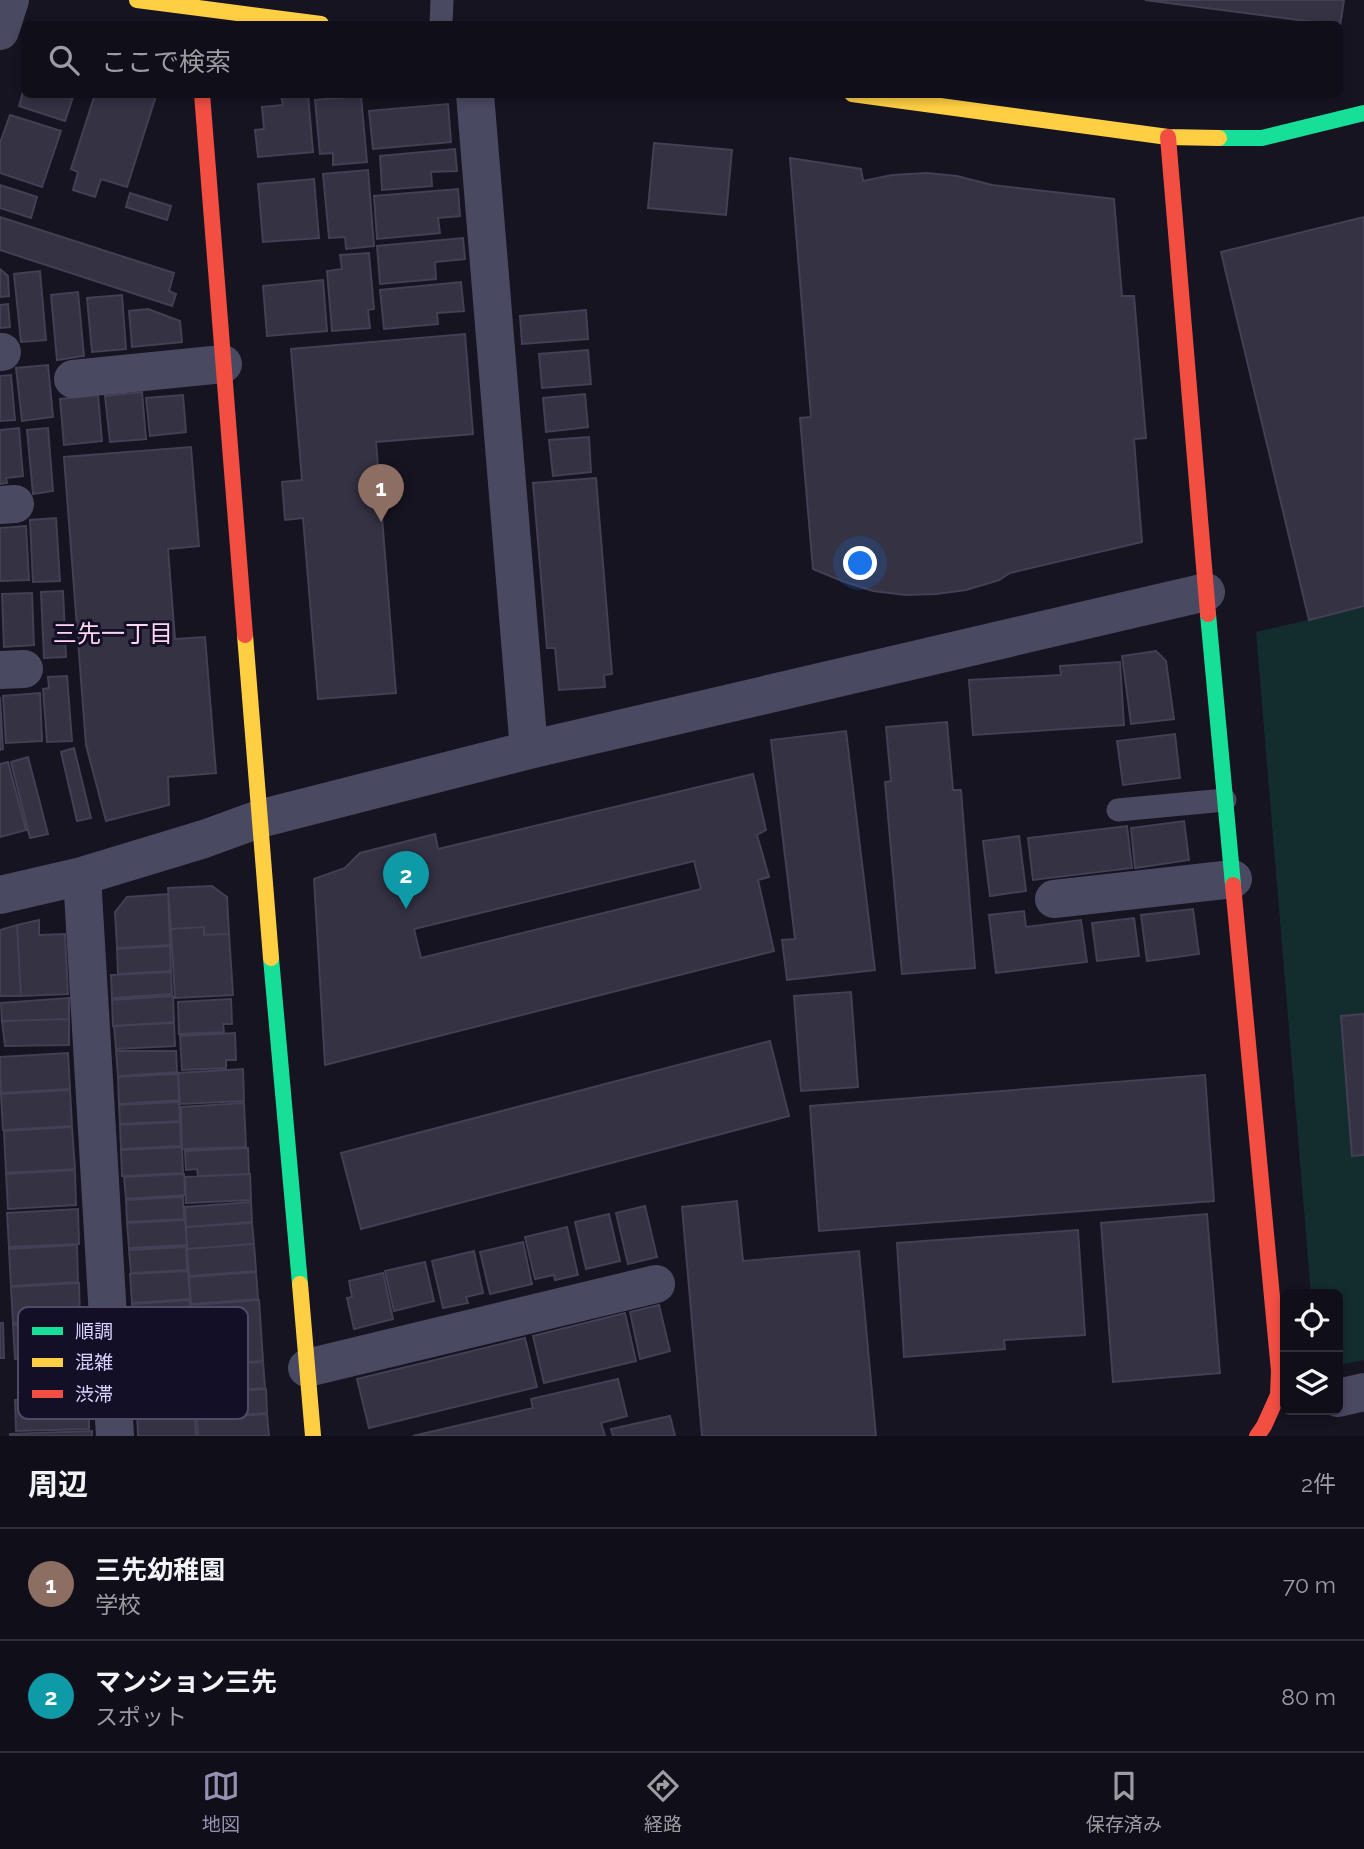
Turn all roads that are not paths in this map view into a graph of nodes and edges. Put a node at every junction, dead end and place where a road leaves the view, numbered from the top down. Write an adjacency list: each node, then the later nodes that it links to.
1 (10, 0): 7 (street)
2 (137, 0): 4 (street)
3 (442, 0): 6 (lane)
4 (195, 16): 5 (street)
5 (274, 21)
6 (442, 21)
7 (0, 31)
8 (202, 98): 13 (street)
9 (475, 98): 16 (street)
10 (882, 98): 12 (street)
11 (1364, 113): 12 (street)
12 (1168, 136): 15 (street)
13 (223, 364): 14 (street); 19 (street)
14 (73, 379)
15 (1206, 592): 16 (street); 17 (street)
16 (529, 750): 19 (street)
17 (1225, 800): 18 (lane); 21 (street)
18 (1118, 810)
19 (259, 819): 20 (street); 26 (street)
20 (82, 876): 22 (street); 25 (street)
21 (1233, 878): 23 (street); 27 (street)
22 (0, 895)
23 (1054, 900)
24 (656, 1284): 26 (street)
25 (107, 1307)
26 (307, 1368): 31 (street)
27 (1280, 1379)
28 (1364, 1392): 29 (street)
29 (1343, 1397)
30 (1280, 1399): 32 (street)
31 (313, 1436)
32 (1257, 1436)

